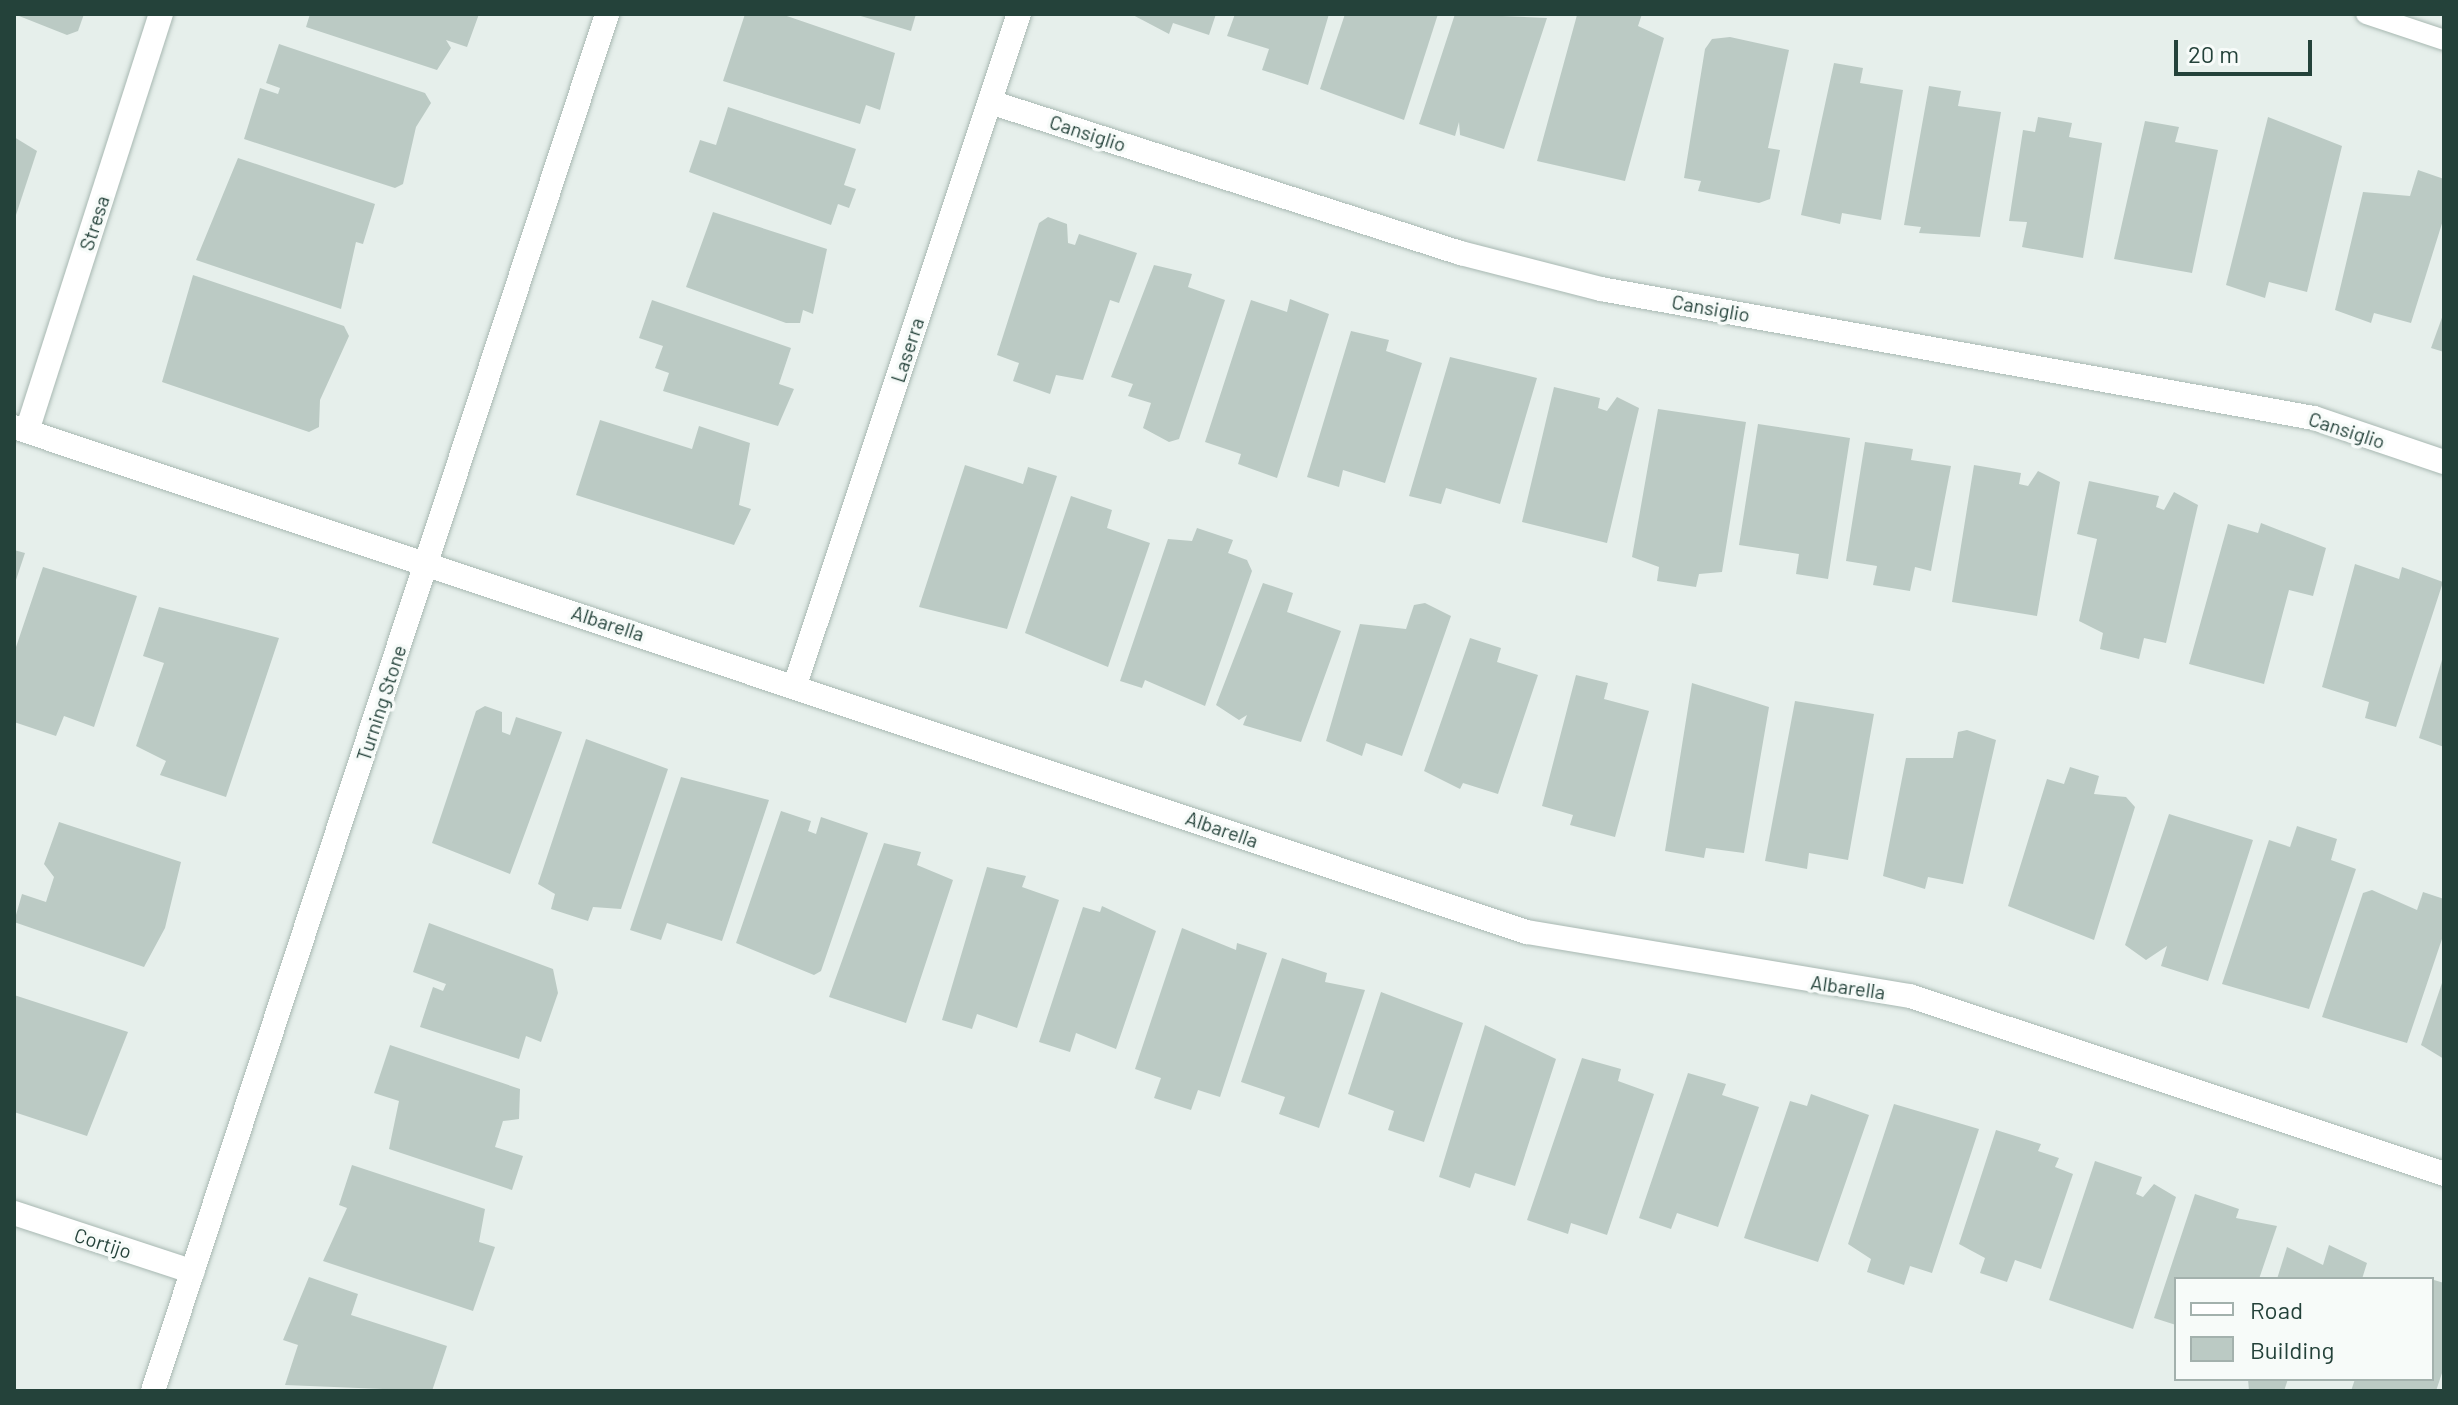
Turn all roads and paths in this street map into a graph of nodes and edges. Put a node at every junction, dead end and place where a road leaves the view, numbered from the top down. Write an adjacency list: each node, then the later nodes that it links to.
1 (161, 14): 7 (street, Stresa)
2 (607, 14): 9 (street, Turning Stone)
3 (1019, 14): 6 (street, Laserra)
4 (2366, 14): 5 (lane)
5 (2444, 40)
6 (990, 102): 8 (street, Cansiglio); 10 (street, Laserra)
7 (20, 429): 9 (street, Albarella)
8 (2444, 462)
9 (427, 564): 10 (street, Albarella); 13 (street, Turning Stone)
10 (795, 685): 11 (street, Albarella)
11 (2444, 1174)
12 (14, 1213): 13 (street, Cortijo)
13 (193, 1272): 14 (street, Turning Stone)
14 (153, 1391)

